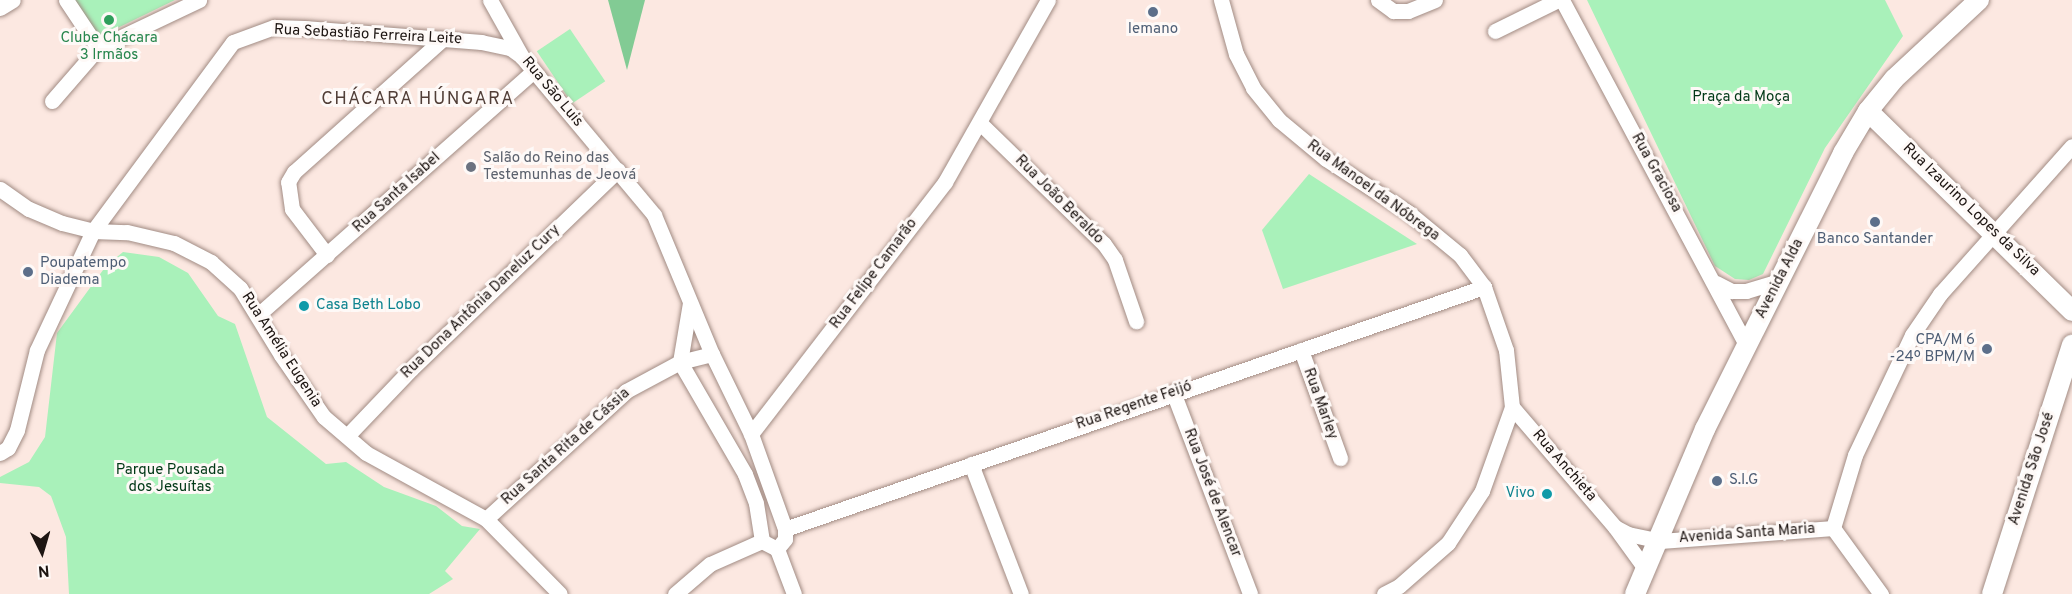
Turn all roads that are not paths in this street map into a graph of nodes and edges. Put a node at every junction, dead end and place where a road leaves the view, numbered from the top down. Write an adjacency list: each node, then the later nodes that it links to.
1 (13, 0): 11 (street)
2 (199, 0): 14 (street)
3 (490, 0): 15 (street, Rua São Luis)
4 (1048, 0): 19 (street, Rua Felipe Camarão)
5 (1221, 0): 28 (street, Rua Manoel da Nóbrega)
6 (1378, 0): 7 (street)
7 (1434, 0)
8 (1560, 0): 12 (street); 27 (street, Rua Graciosa)
9 (1979, 0): 18 (main road, Avenida Alda)
10 (68, 3): 14 (street)
11 (0, 8)
12 (1496, 32)
13 (443, 39): 15 (street, Rua Sebastião Ferreira Leite); 23 (street, Rua Sebastião Ferreira Leite); 25 (street)
14 (98, 48): 17 (street)
15 (522, 57): 16 (street, Rua São Luis)
16 (533, 72): 21 (street, Rua São Luis); 25 (street, Rua Santa Isabel)
17 (52, 101)
18 (1868, 111): 24 (main road, Rua Izaurino Lopes da Silva); 26 (main road, Avenida Alda)
19 (980, 123): 32 (street, Rua João Beraldo); 40 (street, Rua Felipe Camarão)
20 (2072, 146): 24 (street)
21 (618, 170): 29 (street, Rua São Luis); 41 (street, Rua Dona Antônia Daneluz Cury)
22 (0, 189): 23 (street, Rua Amélia Eugenia)
23 (93, 231): 31 (street, Rua Amélia Eugenia); 43 (street, Rua Sebastião Ferreira Leite)
24 (1993, 233): 30 (main road, Rua Izaurino Lopes da Silva); 48 (street)
25 (327, 255): 31 (street, Rua Santa Isabel)
26 (1779, 281): 27 (street); 34 (main road, Avenida Alda)
27 (1716, 283): 34 (street, Rua Graciosa)
28 (1484, 287): 35 (street, Rua Regente Feijó); 39 (street, Rua Manoel da Nóbrega)
29 (690, 303): 36 (street, Rua São Luis); 37 (street)
30 (2072, 311)
31 (259, 314): 41 (street, Rua Amélia Eugenia)
32 (1136, 321)
33 (2072, 345): 62 (main road, Avenida São José)
34 (1747, 346): 51 (main road, Avenida Alda)
35 (1301, 350): 38 (street, Rua Regente Feijó); 44 (street, Rua Marley)
36 (712, 354): 37 (street); 40 (street, Rua São Luis)
37 (680, 362): 42 (street); 46 (street, Rua Santa Rita de Cássia)
38 (1173, 392): 45 (street, Rua Regente Feijó); 58 (street, Rua José de Alencar)
39 (1512, 407): 47 (street, Rua Anchieta); 59 (street, Rua Manoel da Nóbrega)
40 (751, 434): 42 (street); 49 (street)
41 (347, 436): 46 (street, Rua Amélia Eugenia)
42 (726, 441): 50 (street)
43 (0, 453)
44 (1340, 458)
45 (971, 465): 49 (street, Rua Regente Feijó); 57 (street)
46 (486, 519): 54 (street, Rua Amélia Eugenia)
47 (1615, 527): 51 (street, Rua Anchieta); 53 (street, Rua Anchieta)
48 (1833, 528): 51 (street, Avenida Santa Maria); 61 (street)
49 (785, 530): 52 (street)
50 (762, 541): 52 (street); 55 (street)
51 (1660, 541): 53 (main road, Avenida Alda)
52 (777, 549): 56 (street)
53 (1646, 570): 60 (main road, Avenida Alda)
54 (560, 594)
55 (675, 594)
56 (794, 594)
57 (1021, 594)
58 (1250, 594)
59 (1384, 594)
60 (1635, 594)
61 (1881, 594)
62 (1992, 594)

